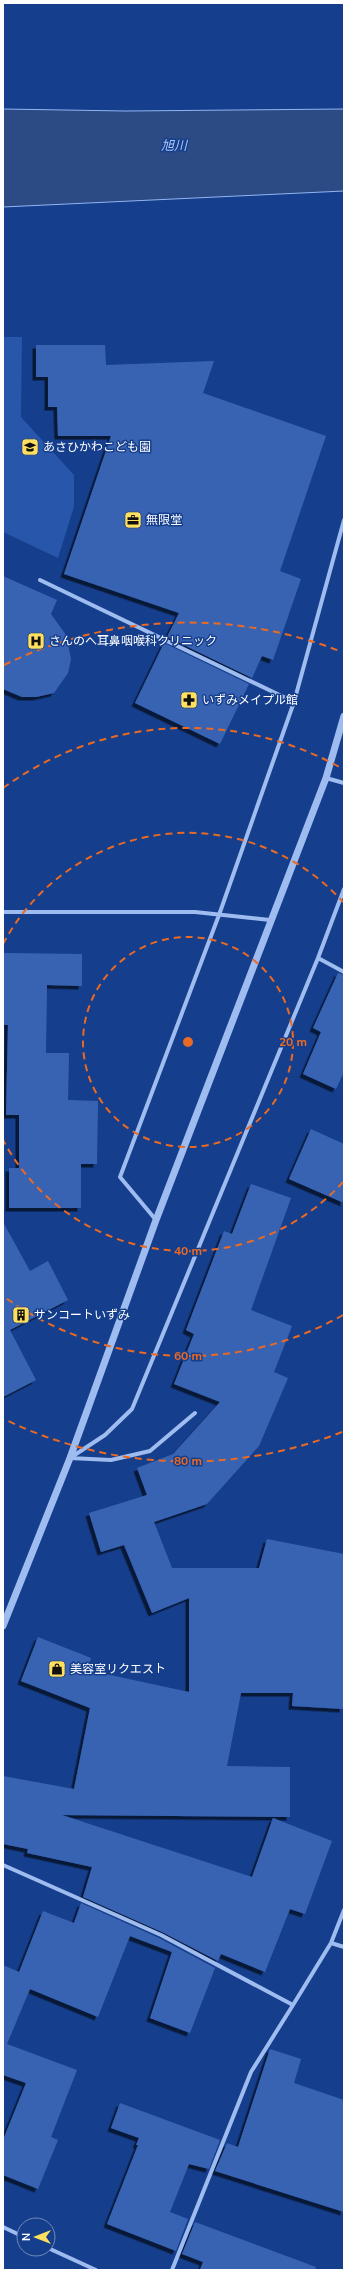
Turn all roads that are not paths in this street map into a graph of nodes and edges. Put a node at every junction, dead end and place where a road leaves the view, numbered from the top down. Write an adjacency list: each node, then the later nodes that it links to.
1 (344, 520): 3 (street)
2 (40, 580): 3 (street)
3 (294, 702): 9 (street)
4 (344, 716): 5 (street)
5 (326, 778): 6 (street); 10 (street)
6 (344, 783)
7 (344, 889): 11 (street)
8 (3, 912): 9 (street)
9 (219, 914): 10 (street); 13 (street)
10 (270, 920): 13 (street)
11 (318, 958): 12 (street); 15 (street)
12 (344, 972)
13 (156, 1220): 15 (street)
14 (195, 1413): 15 (street)
15 (70, 1458): 16 (street)
16 (3, 1626)
17 (3, 1865): 21 (street)
18 (344, 1910): 19 (street)
19 (331, 1943): 20 (street); 21 (street)
20 (344, 1947)
21 (293, 2005): 26 (street)
22 (3, 2227): 23 (street)
23 (16, 2233)
24 (56, 2252): 25 (street)
25 (96, 2270)
26 (172, 2270)

